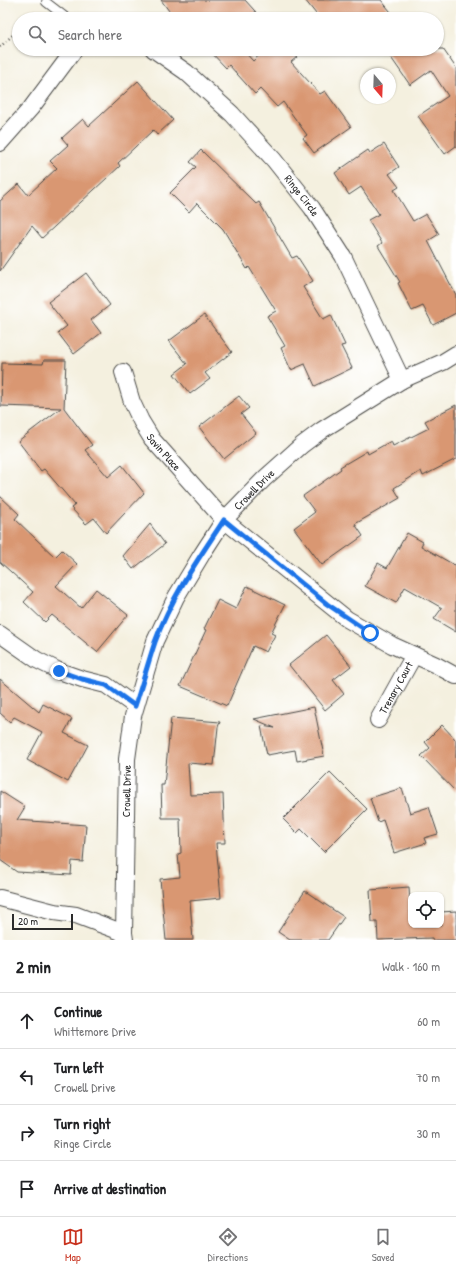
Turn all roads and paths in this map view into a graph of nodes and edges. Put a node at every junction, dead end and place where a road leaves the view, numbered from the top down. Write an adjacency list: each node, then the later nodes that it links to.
1 (46, 2): 2 (lane)
2 (59, 12)
3 (12, 36): 4 (path)
4 (0, 47)
5 (70, 56): 7 (street)
6 (162, 56): 10 (street, Ringe Circle)
7 (0, 143)
8 (456, 354): 10 (street, Crowell Drive)
9 (123, 372): 11 (street, Savin Place)
10 (402, 380): 11 (street, Crowell Drive)
11 (224, 520): 13 (street, Savin Place); 15 (street, Crowell Drive)
12 (0, 634): 15 (street)
13 (414, 655): 14 (street, Savin Place); 16 (street, Trenary Court)
14 (456, 676)
15 (135, 706): 18 (street, Crowell Drive)
16 (378, 720)
17 (0, 898): 18 (street)
18 (124, 937)

